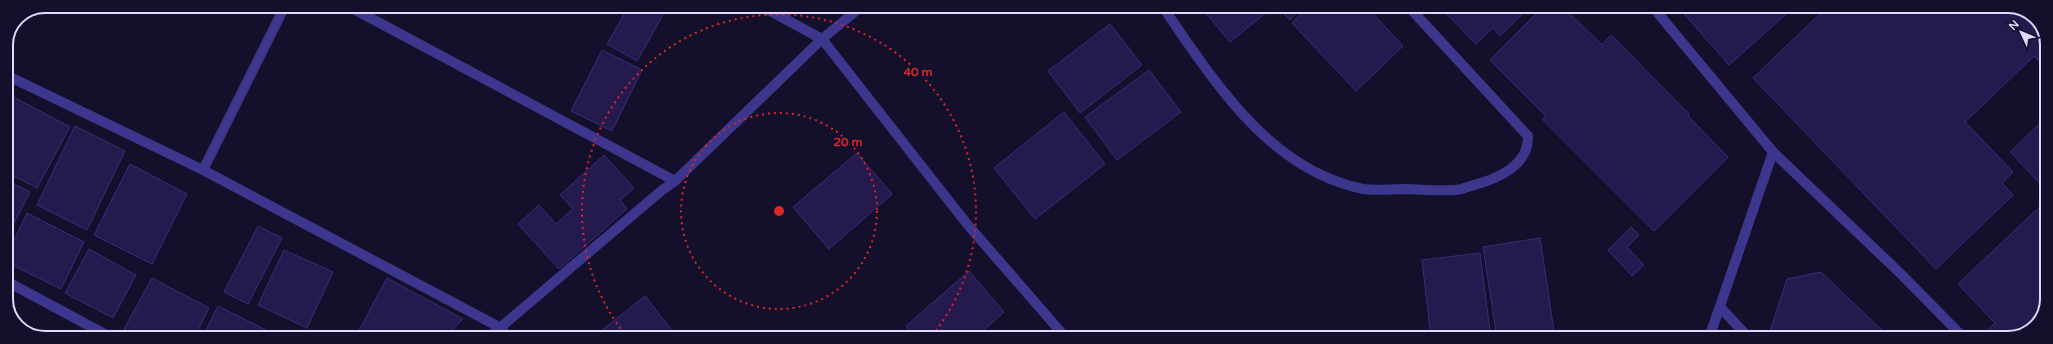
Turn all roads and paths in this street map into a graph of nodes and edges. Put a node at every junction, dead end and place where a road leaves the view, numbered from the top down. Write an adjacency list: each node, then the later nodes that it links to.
1 (282, 13): 11 (street)
2 (361, 13): 12 (street)
3 (774, 13): 8 (street)
4 (854, 13): 8 (street)
5 (1167, 13): 6 (street)
6 (1414, 13)
7 (1658, 13): 10 (street)
8 (822, 39): 12 (street); 19 (street)
9 (13, 78): 11 (street)
10 (1773, 152): 14 (street); 22 (street)
11 (203, 170): 15 (street)
12 (675, 181): 15 (street)
13 (13, 285): 16 (street)
14 (1720, 307): 20 (street); 21 (street)
15 (501, 328): 17 (street); 18 (street)
16 (99, 331)
17 (497, 331)
18 (503, 331)
19 (1060, 331)
20 (1711, 331)
21 (1742, 331)
22 (1957, 331)

